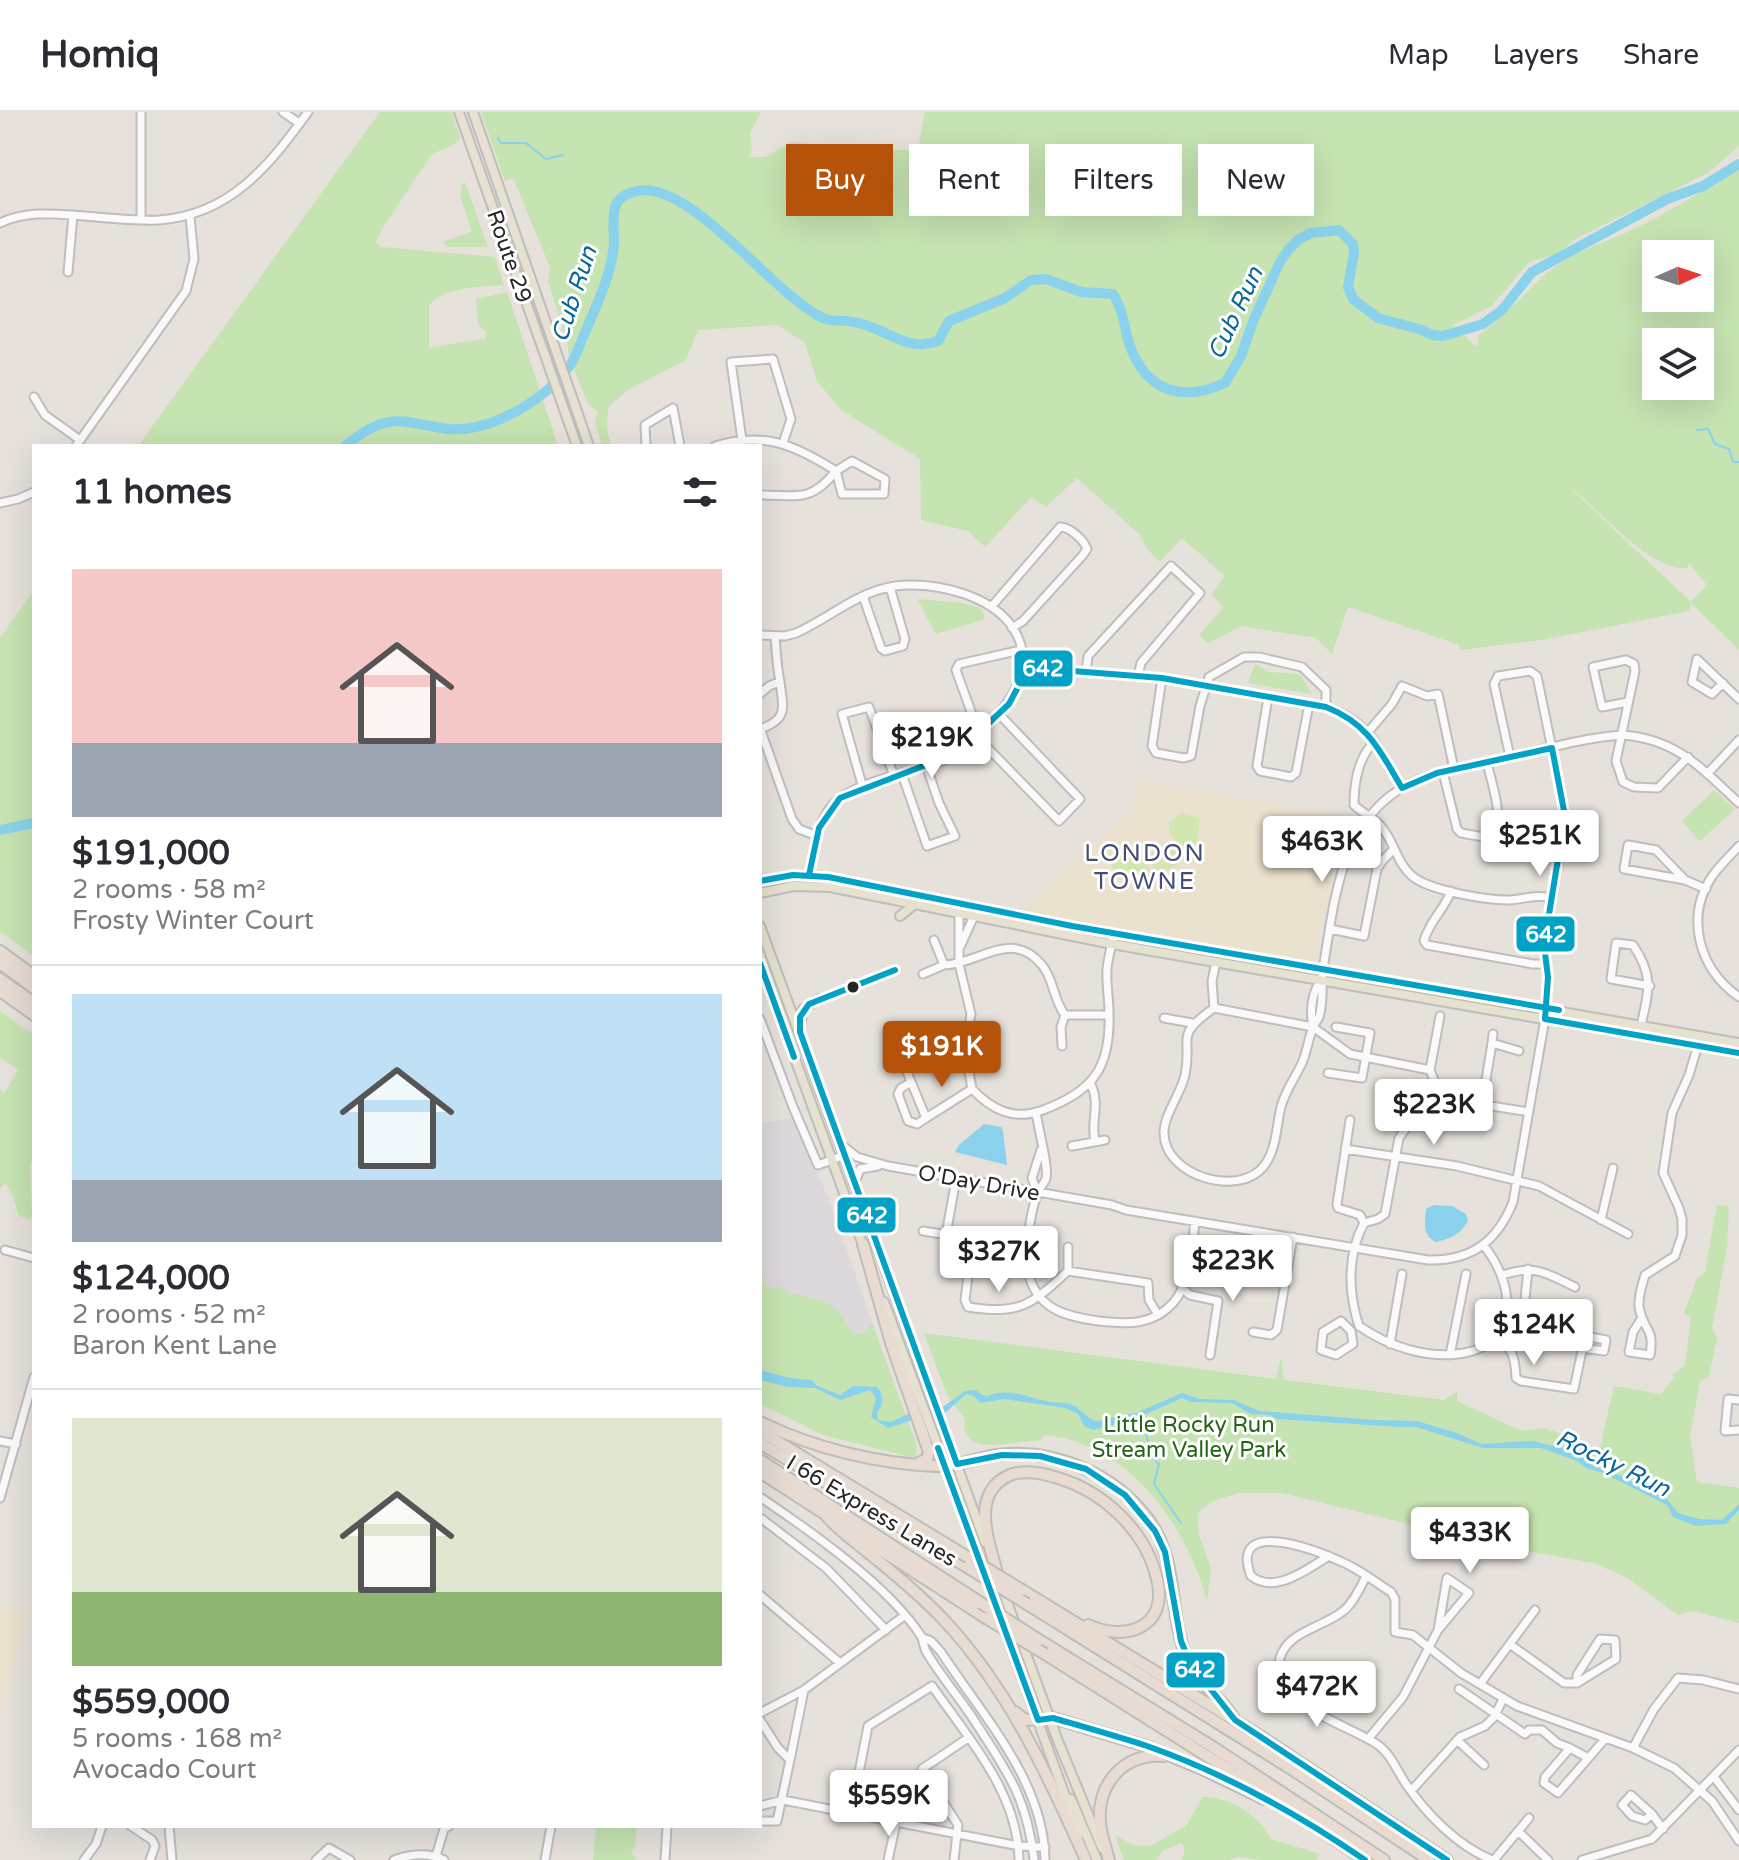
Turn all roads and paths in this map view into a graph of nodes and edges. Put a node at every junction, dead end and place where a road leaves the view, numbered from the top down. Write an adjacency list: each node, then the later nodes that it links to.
1 (141, 112): 9 (street)
2 (283, 112): 6 (street)
3 (308, 112): 6 (street)
4 (459, 112): 17 (main road, Route 29)
5 (473, 112): 18 (main road, Route 29)
6 (299, 123): 8 (street)
7 (73, 215): 9 (street); 10 (street); 11 (street)
8 (190, 216): 9 (street); 15 (street)
9 (141, 220)
10 (0, 223)
11 (68, 272)
12 (34, 397): 15 (street)
13 (742, 440): 14 (street); 16 (street); 21 (street)
14 (757, 442): 16 (street)
15 (78, 443)
16 (783, 443): 22 (street)
17 (576, 444)
18 (588, 444)
19 (646, 444): 20 (street)
20 (680, 444)
21 (724, 444)
22 (836, 471): 22 (street); 24 (street)
23 (32, 493): 25 (street)
24 (762, 495)
25 (0, 503)
26 (890, 587): 27 (street); 27 (street); 28 (street)
27 (863, 596): 31 (street)
28 (992, 606): 29 (street); 29 (street)
29 (1012, 628): 32 (street)
30 (762, 635): 31 (street)
31 (775, 636): 37 (street)
32 (1021, 650): 33 (street); 49 (street)
33 (1022, 667): 34 (street); 46 (street)
34 (1086, 672): 35 (street); 35 (street)
35 (1138, 676): 36 (street)
36 (1162, 678): 39 (street); 39 (street)
37 (779, 682): 40 (street); 47 (street)
38 (1723, 683): 38 (street); 42 (street)
39 (1205, 686): 41 (street); 45 (street)
40 (762, 692)
41 (1268, 697): 44 (street); 44 (street)
42 (1739, 699)
43 (1628, 702): 43 (street); 51 (street)
44 (1309, 704): 45 (street)
45 (1326, 707): 48 (street)
46 (999, 714): 49 (street); 49 (street)
47 (762, 728)
48 (1368, 732): 53 (street); 59 (street)
49 (979, 733): 58 (street)
50 (762, 734): 67 (street)
51 (1622, 735): 54 (street); 56 (street); 56 (street)
52 (1739, 740): 61 (street)
53 (1374, 743): 64 (street); 66 (street)
54 (1552, 748): 55 (street); 55 (street); 76 (street)
55 (1510, 757): 57 (street)
56 (1688, 757): 61 (street)
57 (1487, 762): 59 (street); 60 (street)
58 (926, 765): 62 (street); 62 (street)
59 (1454, 769): 60 (street)
60 (1443, 772): 64 (street)
61 (1707, 774): 65 (street)
62 (898, 775): 63 (street); 63 (street)
63 (863, 788): 67 (street)
64 (1402, 788): 66 (street)
65 (1739, 803)
66 (1370, 816): 69 (street); 81 (street)
67 (817, 836): 70 (street)
68 (1739, 846): 73 (street)
69 (1394, 849): 74 (street); 81 (street)
70 (809, 875): 72 (main road); 83 (main road)
71 (1685, 880): 71 (street); 73 (street)
72 (762, 881)
73 (1706, 889): 102 (street)
74 (1451, 891): 76 (street); 91 (street)
75 (762, 893): 77 (main road)
76 (1552, 898): 91 (street)
77 (915, 904): 78 (main road); 79 (main road)
78 (959, 913): 80 (main road); 86 (street)
79 (900, 916)
80 (974, 916): 85 (main road); 86 (street)
81 (1330, 929): 93 (street)
82 (762, 931): 118 (main road)
83 (1114, 933): 85 (street); 93 (main road)
84 (934, 940): 92 (street)
85 (1112, 944): 88 (main road); 109 (street)
86 (959, 950): 90 (street)
87 (0, 951): 96 (highway)
88 (1216, 962): 98 (main road); 106 (street)
89 (0, 963): 100 (highway)
90 (959, 964): 92 (street); 108 (street); 133 (street)
91 (1545, 964): 105 (street)
92 (944, 965): 95 (street)
93 (1323, 969): 98 (street); 105 (main road)
94 (762, 972): 131 (main road)
95 (923, 974)
96 (32, 975)
97 (0, 979): 104 (highway)
98 (1322, 980): 112 (main road); 116 (street)
99 (1650, 986): 99 (street); 115 (street)
100 (32, 987)
101 (0, 991): 107 (highway)
102 (1739, 997)
103 (819, 999): 118 (main road)
104 (32, 1002)
105 (1545, 1007): 112 (street); 115 (main road)
106 (1214, 1008): 113 (street); 116 (street)
107 (32, 1014)
108 (1065, 1015): 109 (street); 123 (street)
109 (1109, 1015): 132 (street)
110 (1440, 1016): 128 (street)
111 (1164, 1018): 113 (street)
112 (1545, 1019): 122 (main road); 140 (street)
113 (1192, 1023): 116 (street)
114 (762, 1024): 134 (street)
115 (1641, 1025): 121 (main road)
116 (1313, 1027): 127 (street)
117 (1336, 1027): 127 (street)
118 (800, 1032): 145 (main road)
119 (1493, 1034): 120 (street)
120 (1492, 1043): 125 (street); 137 (street)
121 (1739, 1043)
122 (1698, 1045): 126 (main road); 184 (street)
123 (1062, 1046)
124 (898, 1050): 130 (street)
125 (1519, 1051)
126 (1739, 1053)
127 (1365, 1058): 128 (street); 129 (street)
128 (1430, 1070): 135 (street)
129 (1328, 1073)
130 (910, 1083): 141 (street); 141 (street)
131 (804, 1084): 134 (street); 136 (main road)
132 (1091, 1084): 139 (street); 144 (street)
133 (972, 1089): 139 (street); 141 (street)
134 (787, 1091): 138 (street)
135 (1441, 1098): 137 (street); 150 (street)
136 (810, 1101): 138 (street); 151 (main road)
137 (1482, 1104): 140 (street)
138 (793, 1107): 151 (street)
139 (1036, 1112): 148 (street)
140 (1529, 1112): 155 (street)
141 (926, 1118)
142 (1350, 1120): 147 (street)
143 (1105, 1140): 144 (street)
144 (1095, 1141): 146 (street)
145 (842, 1145): 149 (main road); 152 (street, O'Day Drive)
146 (1072, 1146)
147 (1345, 1149): 150 (street); 160 (street)
148 (1041, 1150): 157 (street); 157 (street)
149 (845, 1155): 151 (street); 156 (main road)
150 (1396, 1157): 155 (street); 160 (street)
151 (832, 1160): 166 (main road)
152 (888, 1166): 154 (street, O'Day Drive); 156 (street, O'Day Drive)
153 (1613, 1168): 158 (street)
154 (956, 1179): 157 (street, O'Day Drive); 163 (street)
155 (1517, 1181): 158 (street); 167 (street)
156 (855, 1183): 205 (main road)
157 (1037, 1192): 159 (street, O'Day Drive); 182 (street)
158 (1601, 1220): 162 (street)
159 (1195, 1221): 164 (street, O'Day Drive); 181 (street)
160 (1364, 1223): 169 (street)
161 (923, 1231): 163 (street)
162 (1628, 1234)
163 (946, 1235): 165 (street)
164 (1293, 1237): 169 (street, O'Day Drive); 187 (street)
165 (972, 1239)
166 (863, 1244): 197 (highway)
167 (1484, 1246): 169 (street, O'Day Drive); 176 (street)
168 (1068, 1247): 173 (street)
169 (1355, 1247): 185 (street)
170 (5, 1250): 171 (street)
171 (32, 1257)
172 (1528, 1269): 176 (street); 180 (street); 190 (street)
173 (1068, 1271): 178 (street); 182 (street)
174 (1402, 1274): 189 (street)
175 (1466, 1274): 193 (street)
176 (1503, 1275): 188 (street)
177 (968, 1276): 182 (street)
178 (1148, 1283): 179 (street); 183 (street)
179 (1160, 1285)
180 (1575, 1287)
181 (1182, 1288): 183 (street); 192 (street)
182 (1039, 1296): 183 (street)
183 (1158, 1315)
184 (1642, 1318): 184 (street)
185 (1359, 1326): 186 (street); 189 (street)
186 (1351, 1331): 186 (street)
187 (1253, 1332)
188 (1496, 1336): 190 (street); 193 (street)
189 (1390, 1344): 193 (street)
190 (1509, 1346): 191 (street)
191 (1583, 1348)
192 (1210, 1355)
193 (1450, 1355)
194 (32, 1384): 201 (street)
195 (1739, 1400): 198 (street)
196 (762, 1423): 204 (highway)
197 (926, 1430): 204 (highway); 206 (main road)
198 (1739, 1430)
199 (762, 1432): 218 (highway, bridge)
200 (0, 1441): 201 (street)
201 (16, 1444): 208 (street)
202 (762, 1444): 299 (highway, I 66 Express Lanes, bridge)
203 (762, 1461): 298 (highway, I 66 Express Lanes, bridge)
204 (916, 1464): 206 (highway)
205 (957, 1464): 206 (highway); 215 (main road); 240 (highway)
206 (944, 1466): 239 (main road)
207 (762, 1473): 211 (highway)
208 (0, 1498)
209 (762, 1498): 210 (street)
210 (771, 1504): 212 (street); 220 (street)
211 (824, 1513): 236 (highway); 264 (highway, bridge)
212 (762, 1518)
213 (762, 1521): 221 (street)
214 (1329, 1556): 214 (street); 216 (street)
215 (997, 1573): 218 (highway); 239 (main road)
216 (1366, 1577): 225 (street); 243 (street)
217 (762, 1597): 226 (street)
218 (1045, 1604): 240 (highway)
219 (1535, 1610): 224 (street)
220 (904, 1616): 221 (street); 223 (street)
221 (886, 1630): 226 (street)
222 (1438, 1630): 222 (street); 225 (street)
223 (923, 1638): 232 (street); 233 (street)
224 (1511, 1645): 227 (street); 228 (street)
225 (1429, 1647): 228 (street); 243 (street)
226 (840, 1663): 231 (street)
227 (1577, 1683): 227 (street)
228 (1480, 1684): 234 (street)
229 (1459, 1689): 238 (street)
230 (1739, 1689): 247 (street)
231 (804, 1690): 237 (street); 251 (street)
232 (969, 1693): 233 (street); 277 (street)
233 (960, 1699): 235 (street); 278 (street)
234 (1503, 1699): 238 (street); 244 (street)
235 (947, 1708): 242 (street); 260 (street)
236 (1010, 1708): 239 (highway); 294 (highway)
237 (762, 1712)
238 (1496, 1712): 245 (street); 246 (street)
239 (1044, 1719): 250 (highway); 253 (main road); 296 (main road)
240 (1235, 1720): 300 (highway)
241 (762, 1723): 251 (street)
242 (968, 1738): 274 (street); 276 (street)
243 (1368, 1739): 256 (street)
244 (1605, 1739): 247 (street); 249 (street)
245 (1457, 1740): 252 (street); 256 (street)
246 (1570, 1748): 249 (street); 249 (street)
247 (1633, 1748): 255 (street)
248 (1739, 1750): 254 (street)
249 (1588, 1758)
250 (1180, 1759): 264 (highway); 296 (highway)
251 (790, 1760): 257 (street)
252 (1484, 1765)
253 (1056, 1770): 294 (main road); 295 (main road)
254 (1714, 1777): 255 (street); 259 (street)
255 (1700, 1789): 272 (street); 275 (street)
256 (1411, 1791): 301 (street)
257 (783, 1800): 258 (street); 260 (street); 263 (street)
258 (762, 1805)
259 (1739, 1810)
260 (851, 1814): 265 (street)
261 (1652, 1814): 272 (street)
262 (1529, 1818): 273 (street)
263 (762, 1821)
264 (1310, 1822): 297 (highway)
265 (896, 1823): 274 (street); 289 (street)
266 (101, 1828): 280 (street)
267 (134, 1828): 281 (street)
268 (169, 1828): 282 (street)
269 (446, 1828): 279 (street)
270 (551, 1828): 287 (street)
271 (667, 1828): 288 (street)
272 (1663, 1829): 303 (street)
273 (1518, 1831): 301 (street); 302 (street)
274 (959, 1833): 276 (street); 290 (street)
275 (1739, 1841)
276 (1019, 1846): 278 (street); 291 (street)
277 (1045, 1847): 278 (street); 293 (street)
278 (1033, 1848): 292 (street)
279 (436, 1856): 285 (street); 286 (street)
280 (84, 1860)
281 (150, 1860)
282 (172, 1860)
283 (316, 1860): 284 (street)
284 (350, 1860)
285 (394, 1860)
286 (444, 1860)
287 (545, 1860)
288 (665, 1860)
289 (888, 1860)
290 (954, 1860)
291 (1019, 1860)
292 (1034, 1860)
293 (1045, 1860)
294 (1087, 1860)
295 (1097, 1860)
296 (1108, 1860)
297 (1365, 1860)
298 (1384, 1860)
299 (1429, 1860)
300 (1447, 1860)
301 (1493, 1860)
302 (1548, 1860)
303 (1582, 1860)

